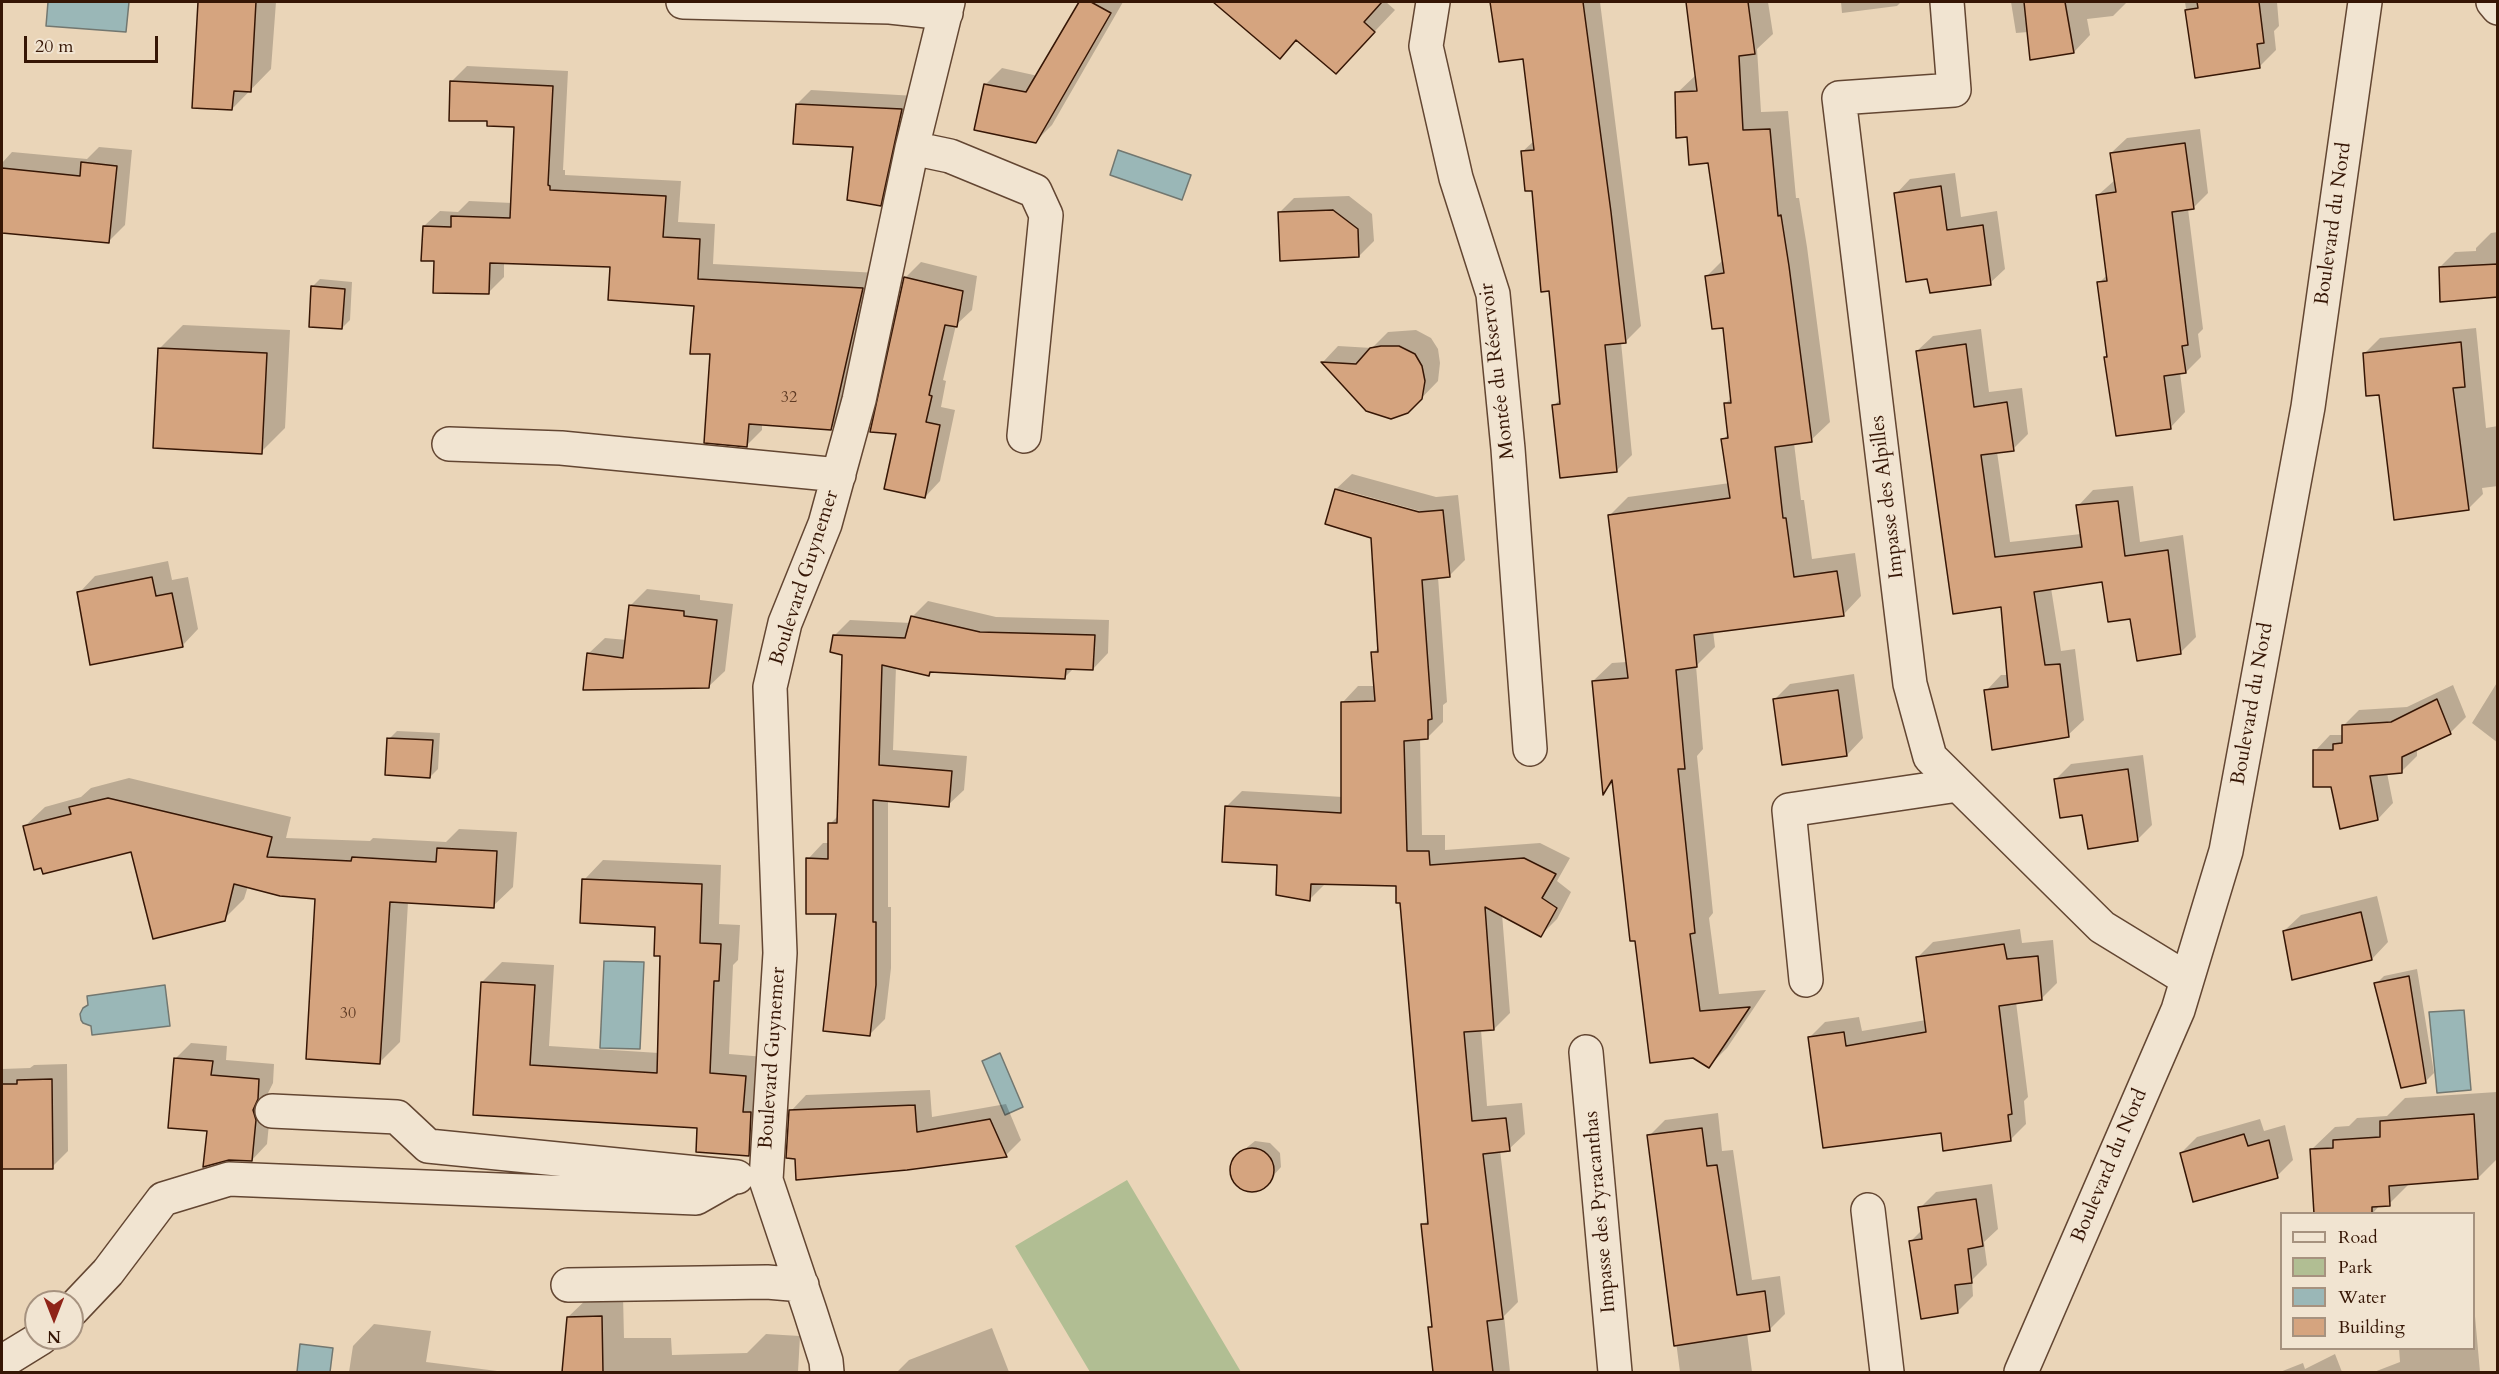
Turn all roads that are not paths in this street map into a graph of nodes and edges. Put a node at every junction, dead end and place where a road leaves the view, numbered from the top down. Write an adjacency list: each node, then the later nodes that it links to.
1 (683, 2): 6 (street)
2 (1433, 2): 12 (street, Montée du Réservoir)
3 (1947, 2): 13 (street, Impasse des Alpilles)
4 (2365, 2): 14 (street, Boulevard du Nord)
5 (2493, 2): 7 (street)
6 (947, 7): 8 (street, Boulevard Guynemer)
7 (2498, 8)
8 (912, 148): 9 (street); 11 (street, Boulevard Guynemer)
9 (1024, 436)
10 (449, 444): 11 (street)
11 (839, 475): 19 (street, Boulevard Guynemer)
12 (1530, 748)
13 (1958, 785): 14 (street, Impasse des Alpilles); 15 (street)
14 (2187, 979): 29 (street, Boulevard du Nord)
15 (1806, 980)
16 (1586, 1052): 27 (street, Impasse des Pyracanthas)
17 (272, 1111): 18 (street)
18 (733, 1177): 19 (street); 23 (street)
19 (766, 1180): 22 (street, Boulevard Guynemer)
20 (1868, 1210): 28 (street)
21 (568, 1286): 22 (street)
22 (802, 1286): 26 (street, Boulevard Guynemer)
23 (84, 1297)
24 (24, 1348): 25 (street)
25 (2, 1362)
26 (827, 1372)
27 (1615, 1372)
28 (1887, 1372)
29 (2021, 1372)

